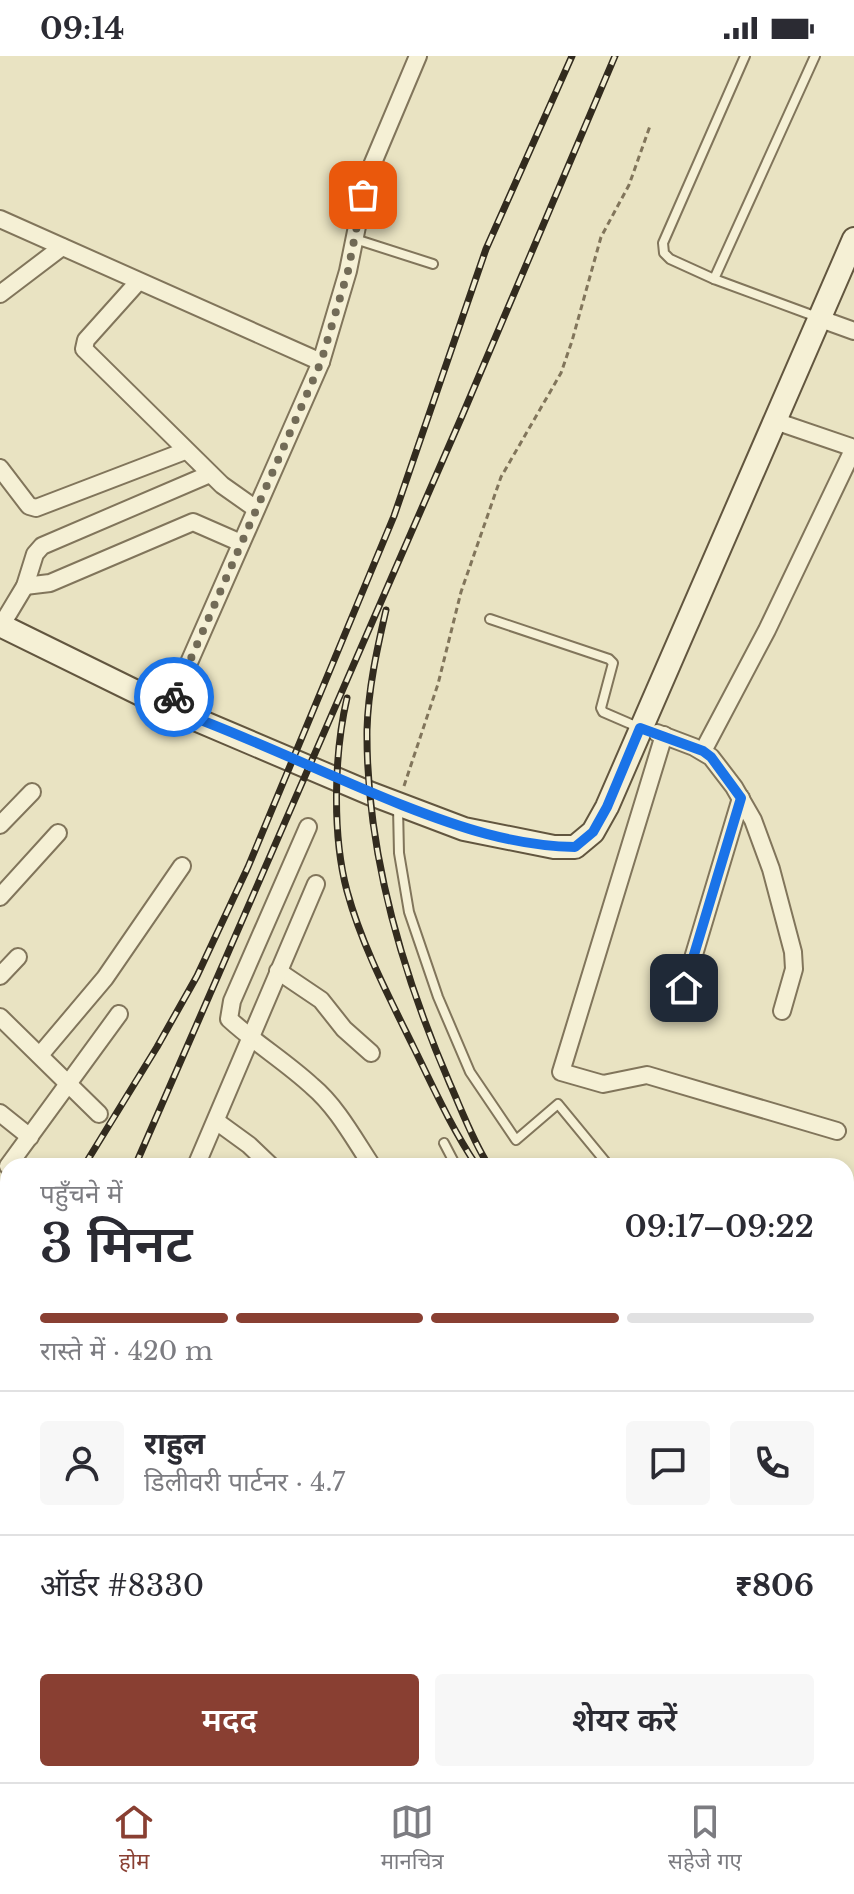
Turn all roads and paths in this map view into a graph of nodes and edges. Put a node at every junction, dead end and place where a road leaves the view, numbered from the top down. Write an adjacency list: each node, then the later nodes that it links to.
1 (418, 56): 6 (street)
2 (745, 56): 10 (lane)
3 (815, 56): 10 (lane)
4 (650, 126): 31 (path)
5 (0, 219): 8 (street)
6 (354, 238): 9 (lane); 15 (street)
7 (854, 239): 13 (street)
8 (62, 247): 11 (street); 12 (street)
9 (433, 264)
10 (714, 279): 13 (lane)
11 (138, 282): 15 (street); 17 (street)
12 (0, 294)
13 (818, 318): 14 (street); 16 (street)
14 (854, 331)
15 (321, 362): 20 (street)
16 (775, 421): 26 (street); 28 (street)
17 (185, 451): 18 (street); 19 (street)
18 (0, 468)
19 (210, 474): 20 (street); 22 (street)
20 (256, 509): 21 (street)
21 (241, 543): 22 (street); 25 (street)
22 (25, 586): 24 (street)
23 (490, 619): 26 (lane)
24 (0, 625): 25 (street)
25 (169, 708): 31 (street)
26 (640, 728): 27 (street); 31 (street)
27 (664, 735): 28 (street); 52 (street)
28 (703, 751): 30 (street)
29 (32, 792): 32 (street)
30 (741, 798): 41 (street); 42 (street)
31 (399, 803): 60 (lane)
32 (0, 825)
33 (308, 827): 45 (street)
34 (58, 833): 37 (street)
35 (182, 866): 47 (street)
36 (316, 884): 39 (street)
37 (0, 897)
38 (18, 957): 40 (street)
39 (278, 971): 45 (street); 46 (street)
40 (0, 976)
41 (684, 988)
42 (782, 1011)
43 (119, 1014): 48 (street)
44 (0, 1017): 47 (street)
45 (250, 1039): 51 (street); 58 (street)
46 (371, 1053)
47 (40, 1055): 48 (street)
48 (69, 1083): 50 (street); 53 (street)
49 (0, 1113): 53 (street)
50 (99, 1114)
51 (216, 1121): 56 (street); 57 (street)
52 (837, 1131)
53 (30, 1137): 55 (street)
54 (444, 1143): 59 (lane)
55 (14, 1158)
56 (200, 1158)
57 (263, 1158)
58 (366, 1158)
59 (452, 1158)
60 (602, 1158)

